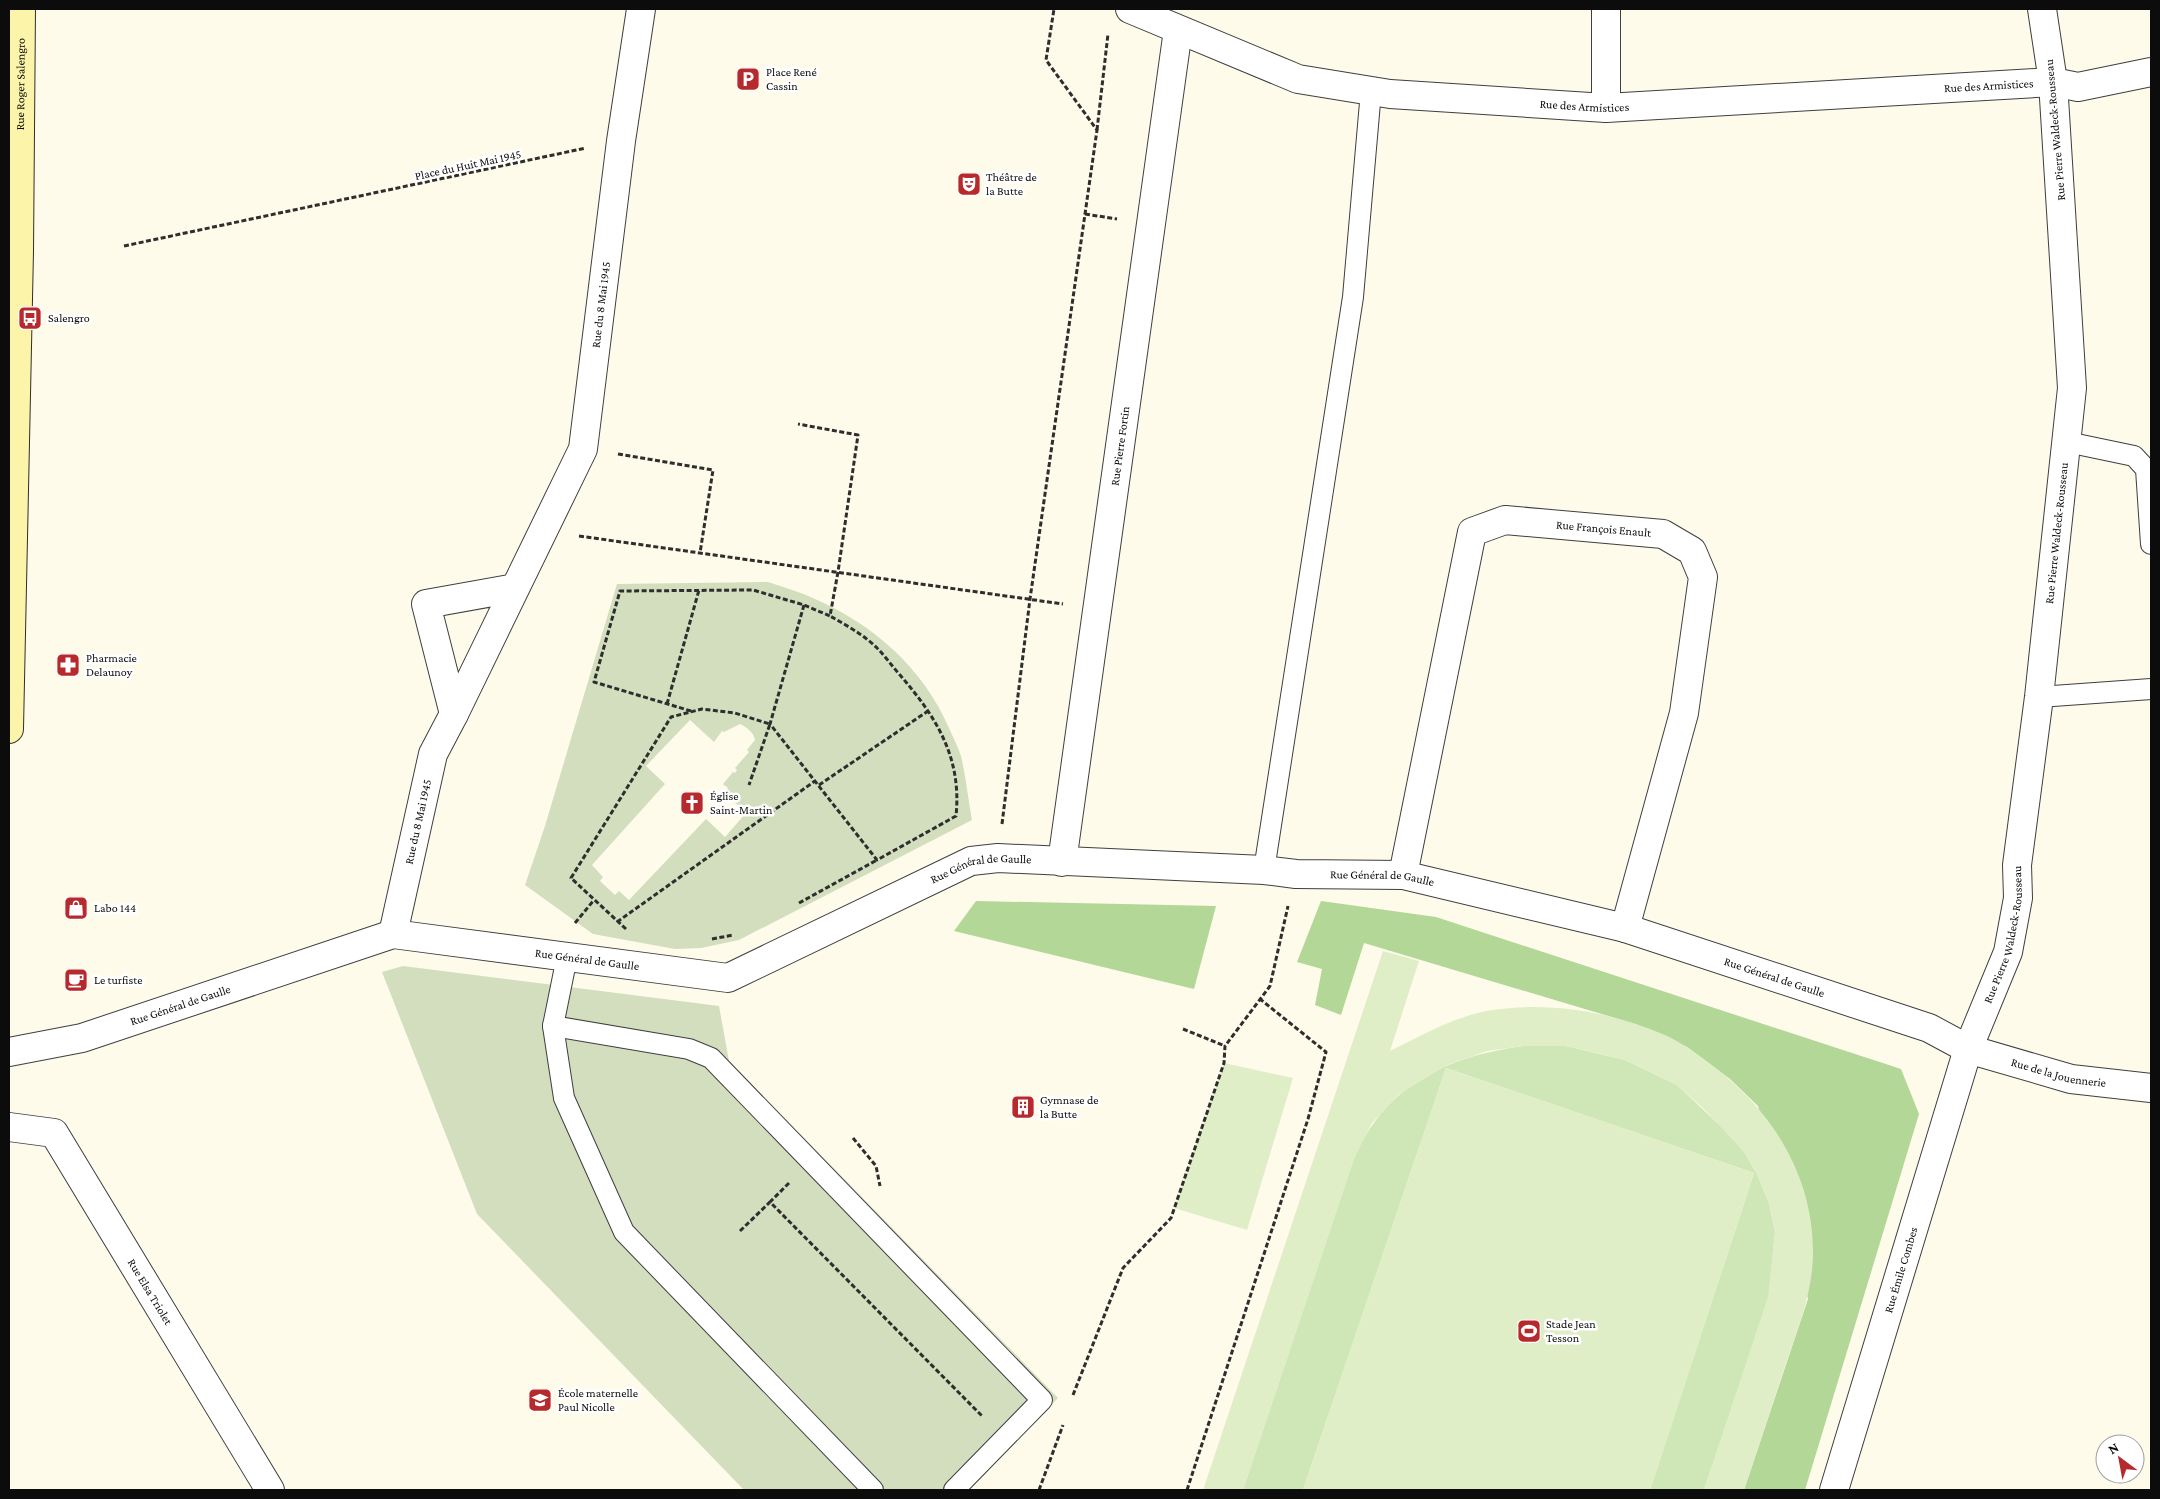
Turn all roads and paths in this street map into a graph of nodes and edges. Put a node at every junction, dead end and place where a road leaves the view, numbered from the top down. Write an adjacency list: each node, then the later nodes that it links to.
1 (21, 9): 19 (main road, Rue Roger Salengro)
2 (641, 9): 14 (street, Rue du 8 Mai 1945)
3 (1054, 9): 13 (path)
4 (1130, 9): 7 (street, Rue des Armistices)
5 (1606, 9): 12 (street)
6 (2042, 9): 10 (street, Rue Pierre Waldeck-Rousseau)
7 (1178, 30): 11 (street, Rue des Armistices); 28 (street, Rue Pierre Fortin)
8 (1105, 64): 13 (path)
9 (2151, 72): 10 (street, Rue des Armistices)
10 (2053, 82): 12 (street, Rue des Armistices); 17 (street, Rue Pierre Waldeck-Rousseau)
11 (1371, 91): 12 (street, Rue des Armistices); 44 (lane)
12 (1606, 108)
13 (1097, 130): 26 (path)
14 (621, 141): 15 (path, Place du Huit Mai 1945); 18 (street, Rue du 8 Mai 1945)
15 (124, 246)
16 (798, 424): 23 (path)
17 (2066, 442): 21 (lane); 31 (street, Rue Pierre Waldeck-Rousseau)
18 (583, 449): 20 (street, Rue du 8 Mai 1945); 22 (path)
19 (11, 527): 37 (main road, Rue Roger Salengro)
20 (543, 530): 22 (path); 24 (street, Rue du 8 Mai 1945)
21 (2151, 544)
22 (700, 553): 23 (path)
23 (838, 572): 26 (path); 29 (path)
24 (515, 588): 35 (street, Rue du 8 Mai 1945); 35 (street)
25 (699, 590): 27 (path); 32 (path); 32 (path)
26 (1030, 599): 28 (path); 41 (path)
27 (804, 605): 29 (path); 36 (path)
28 (1097, 608): 43 (street, Rue Pierre Fortin)
29 (830, 616): 34 (path)
30 (2151, 689): 31 (lane)
31 (2039, 697): 59 (street, Rue Pierre Waldeck-Rousseau)
32 (667, 704): 33 (path)
33 (694, 712): 36 (path); 48 (path)
34 (928, 712): 39 (path); 42 (path)
35 (454, 714): 52 (street, Rue du 8 Mai 1945)
36 (770, 724): 38 (path); 40 (path)
37 (9, 729)
38 (815, 781): 39 (path); 48 (path)
39 (818, 784): 42 (path)
40 (749, 785)
41 (998, 858): 43 (street, Rue Général de Gaulle); 54 (street, Rue Général de Gaulle)
42 (877, 860): 47 (path)
43 (1062, 862): 44 (street, Rue Général de Gaulle)
44 (1264, 870): 45 (street, Rue Général de Gaulle)
45 (1296, 874): 46 (street, Rue Général de Gaulle); 55 (path)
46 (1403, 875): 49 (street, Rue Général de Gaulle); 49 (street, Rue François Enault)
47 (793, 906)
48 (617, 922): 50 (path)
49 (1625, 928): 59 (street, Rue Général de Gaulle)
50 (631, 933)
51 (743, 933): 53 (path)
52 (393, 934): 54 (street, Rue Général de Gaulle); 60 (street, Rue Général de Gaulle)
53 (705, 940)
54 (567, 957): 56 (lane)
55 (1260, 999): 58 (path); 73 (path)
56 (554, 1026): 63 (lane); 70 (lane)
57 (1183, 1028): 58 (path)
58 (1225, 1046): 66 (path)
59 (1968, 1049): 61 (street, Rue de la Jouennerie); 74 (street, Rue Émile Combes)
60 (9, 1052)
61 (2151, 1088)
62 (9, 1127): 69 (street, Rue Elsa Triolet)
63 (810, 1161): 64 (path); 68 (lane)
64 (770, 1202): 65 (path); 68 (path)
65 (740, 1231)
66 (1070, 1402)
67 (1064, 1420): 72 (path)
68 (1004, 1439): 71 (lane)
69 (270, 1490)
70 (873, 1490)
71 (954, 1490)
72 (1039, 1490)
73 (1187, 1490)
74 (1834, 1490)

